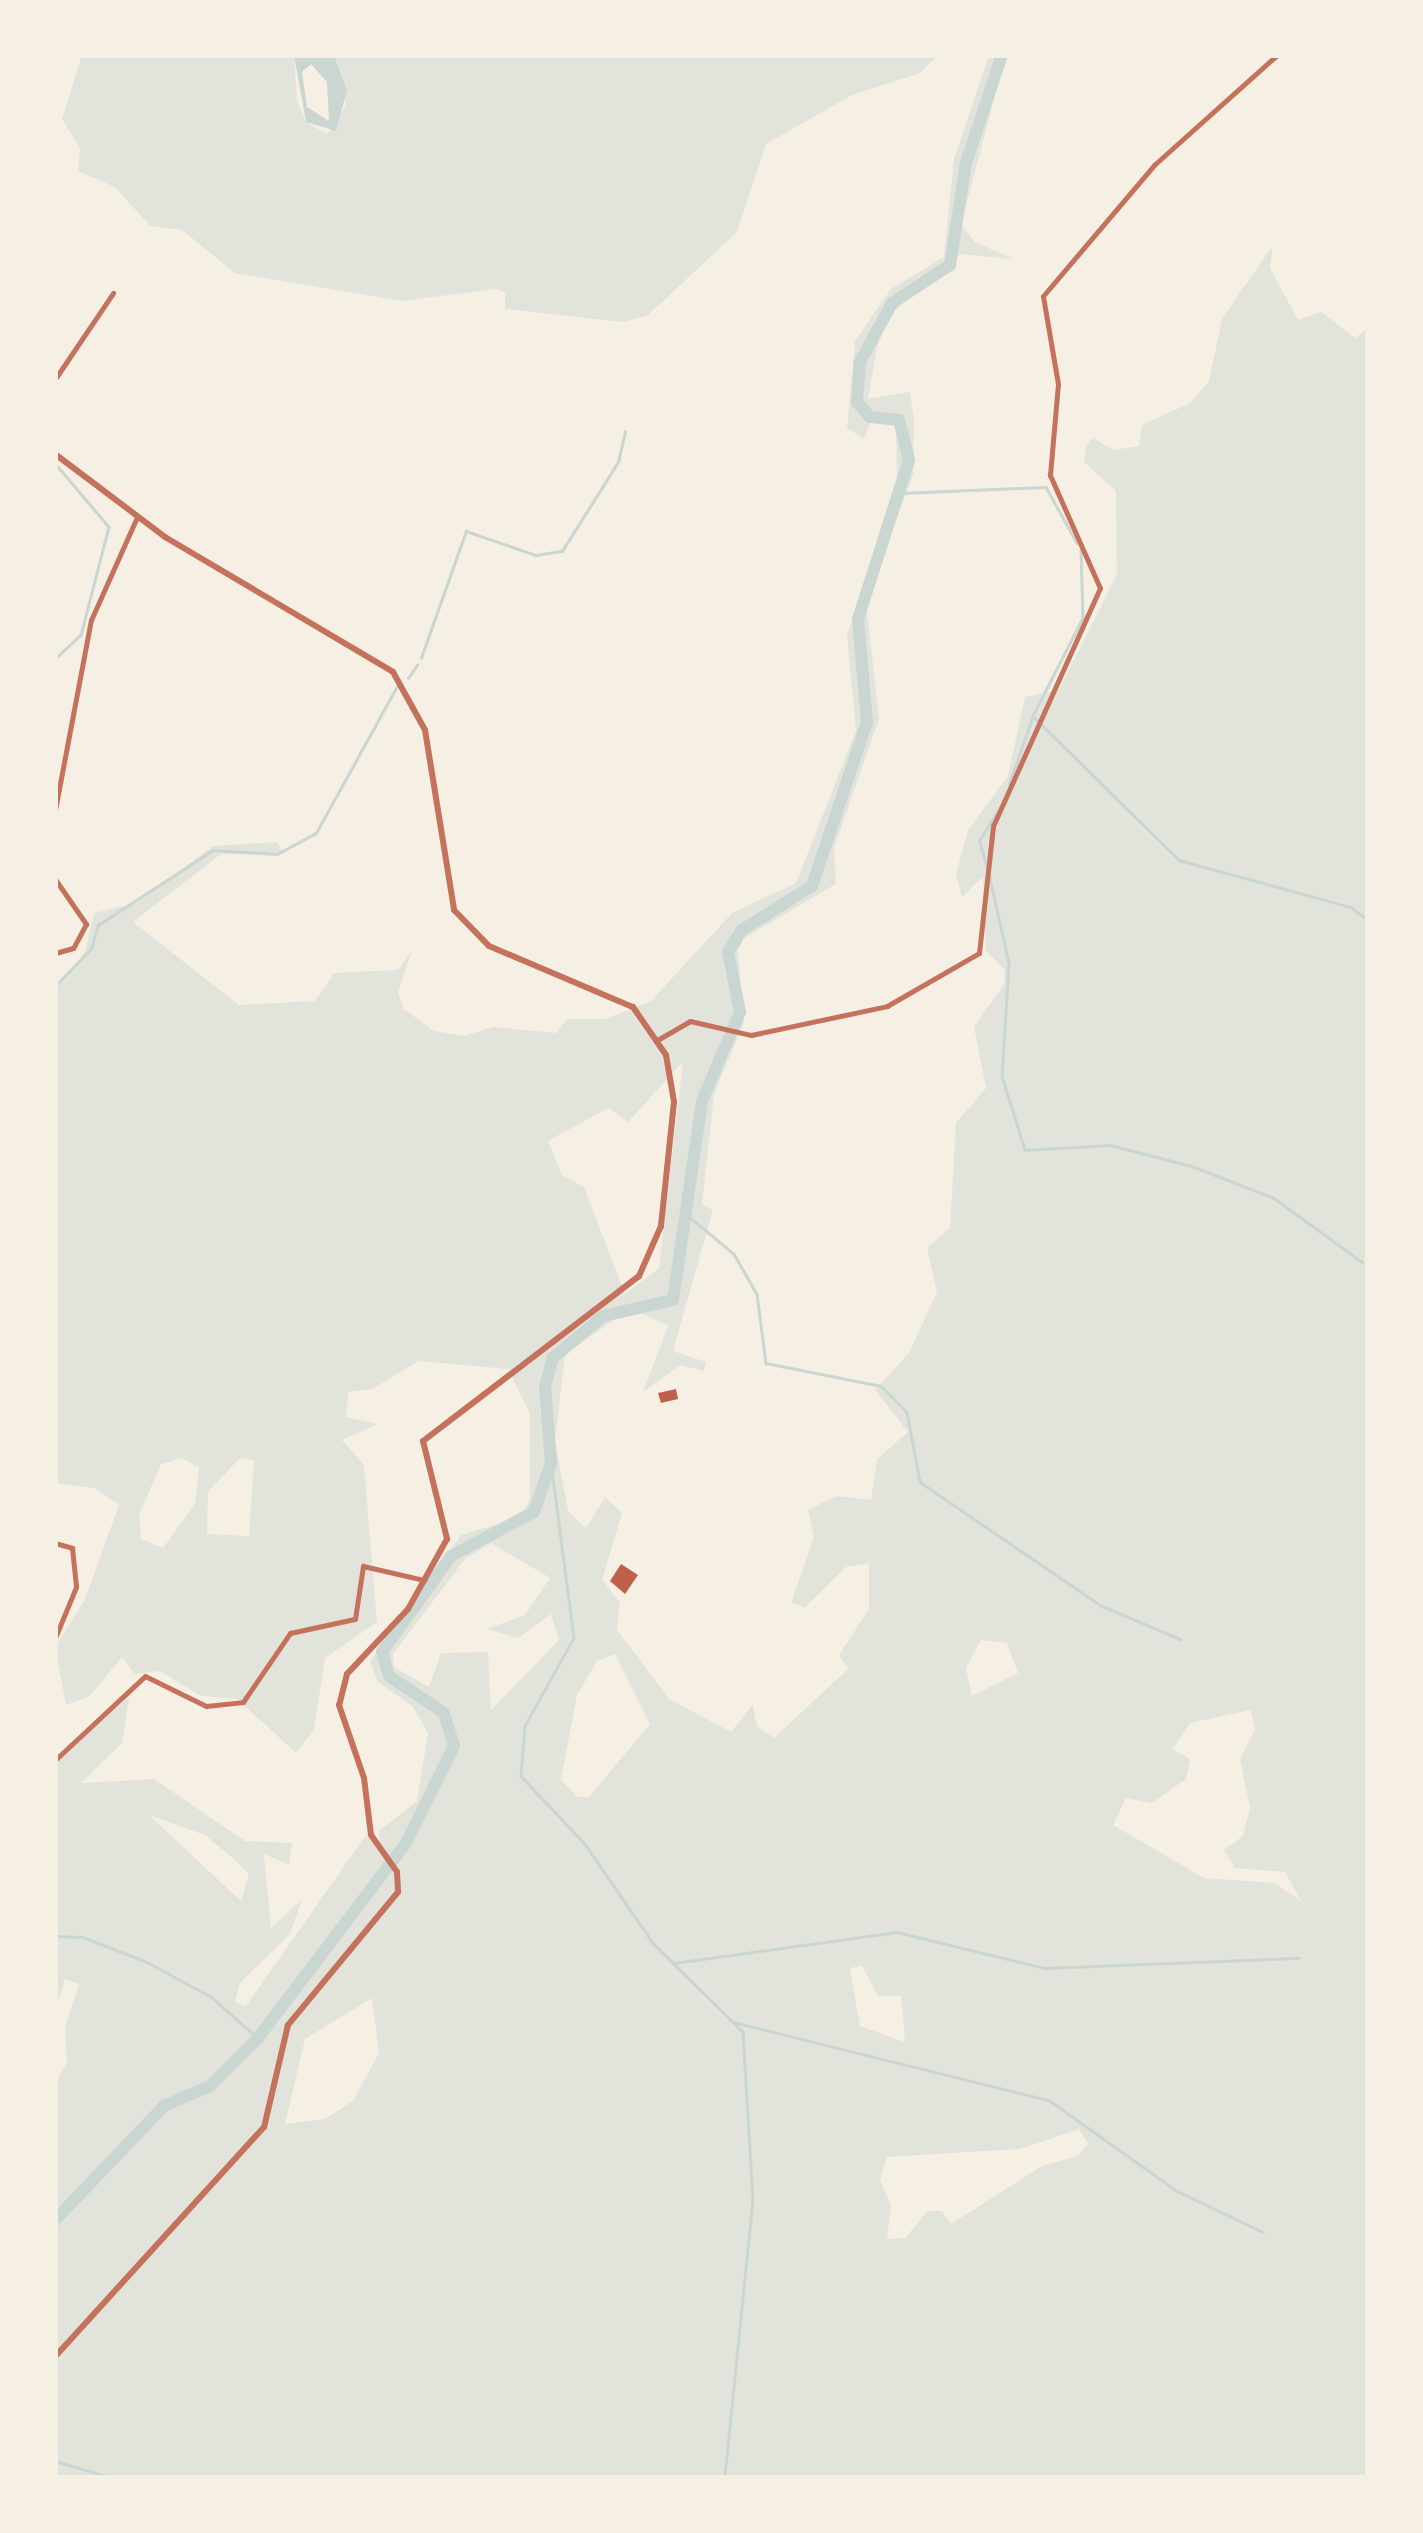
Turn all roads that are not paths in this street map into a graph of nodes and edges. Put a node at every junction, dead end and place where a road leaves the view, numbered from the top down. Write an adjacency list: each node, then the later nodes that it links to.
1 (1277, 55): 9 (street)
2 (113, 293): 3 (street)
3 (55, 379)
4 (55, 454): 5 (street)
5 (138, 517): 6 (street); 9 (street)
6 (55, 810)
7 (55, 879): 8 (street)
8 (55, 954)
9 (659, 1039): 11 (street)
10 (55, 1544): 12 (street)
11 (426, 1580): 13 (street); 14 (street)
12 (55, 1638)
13 (55, 1760)
14 (55, 2356)

